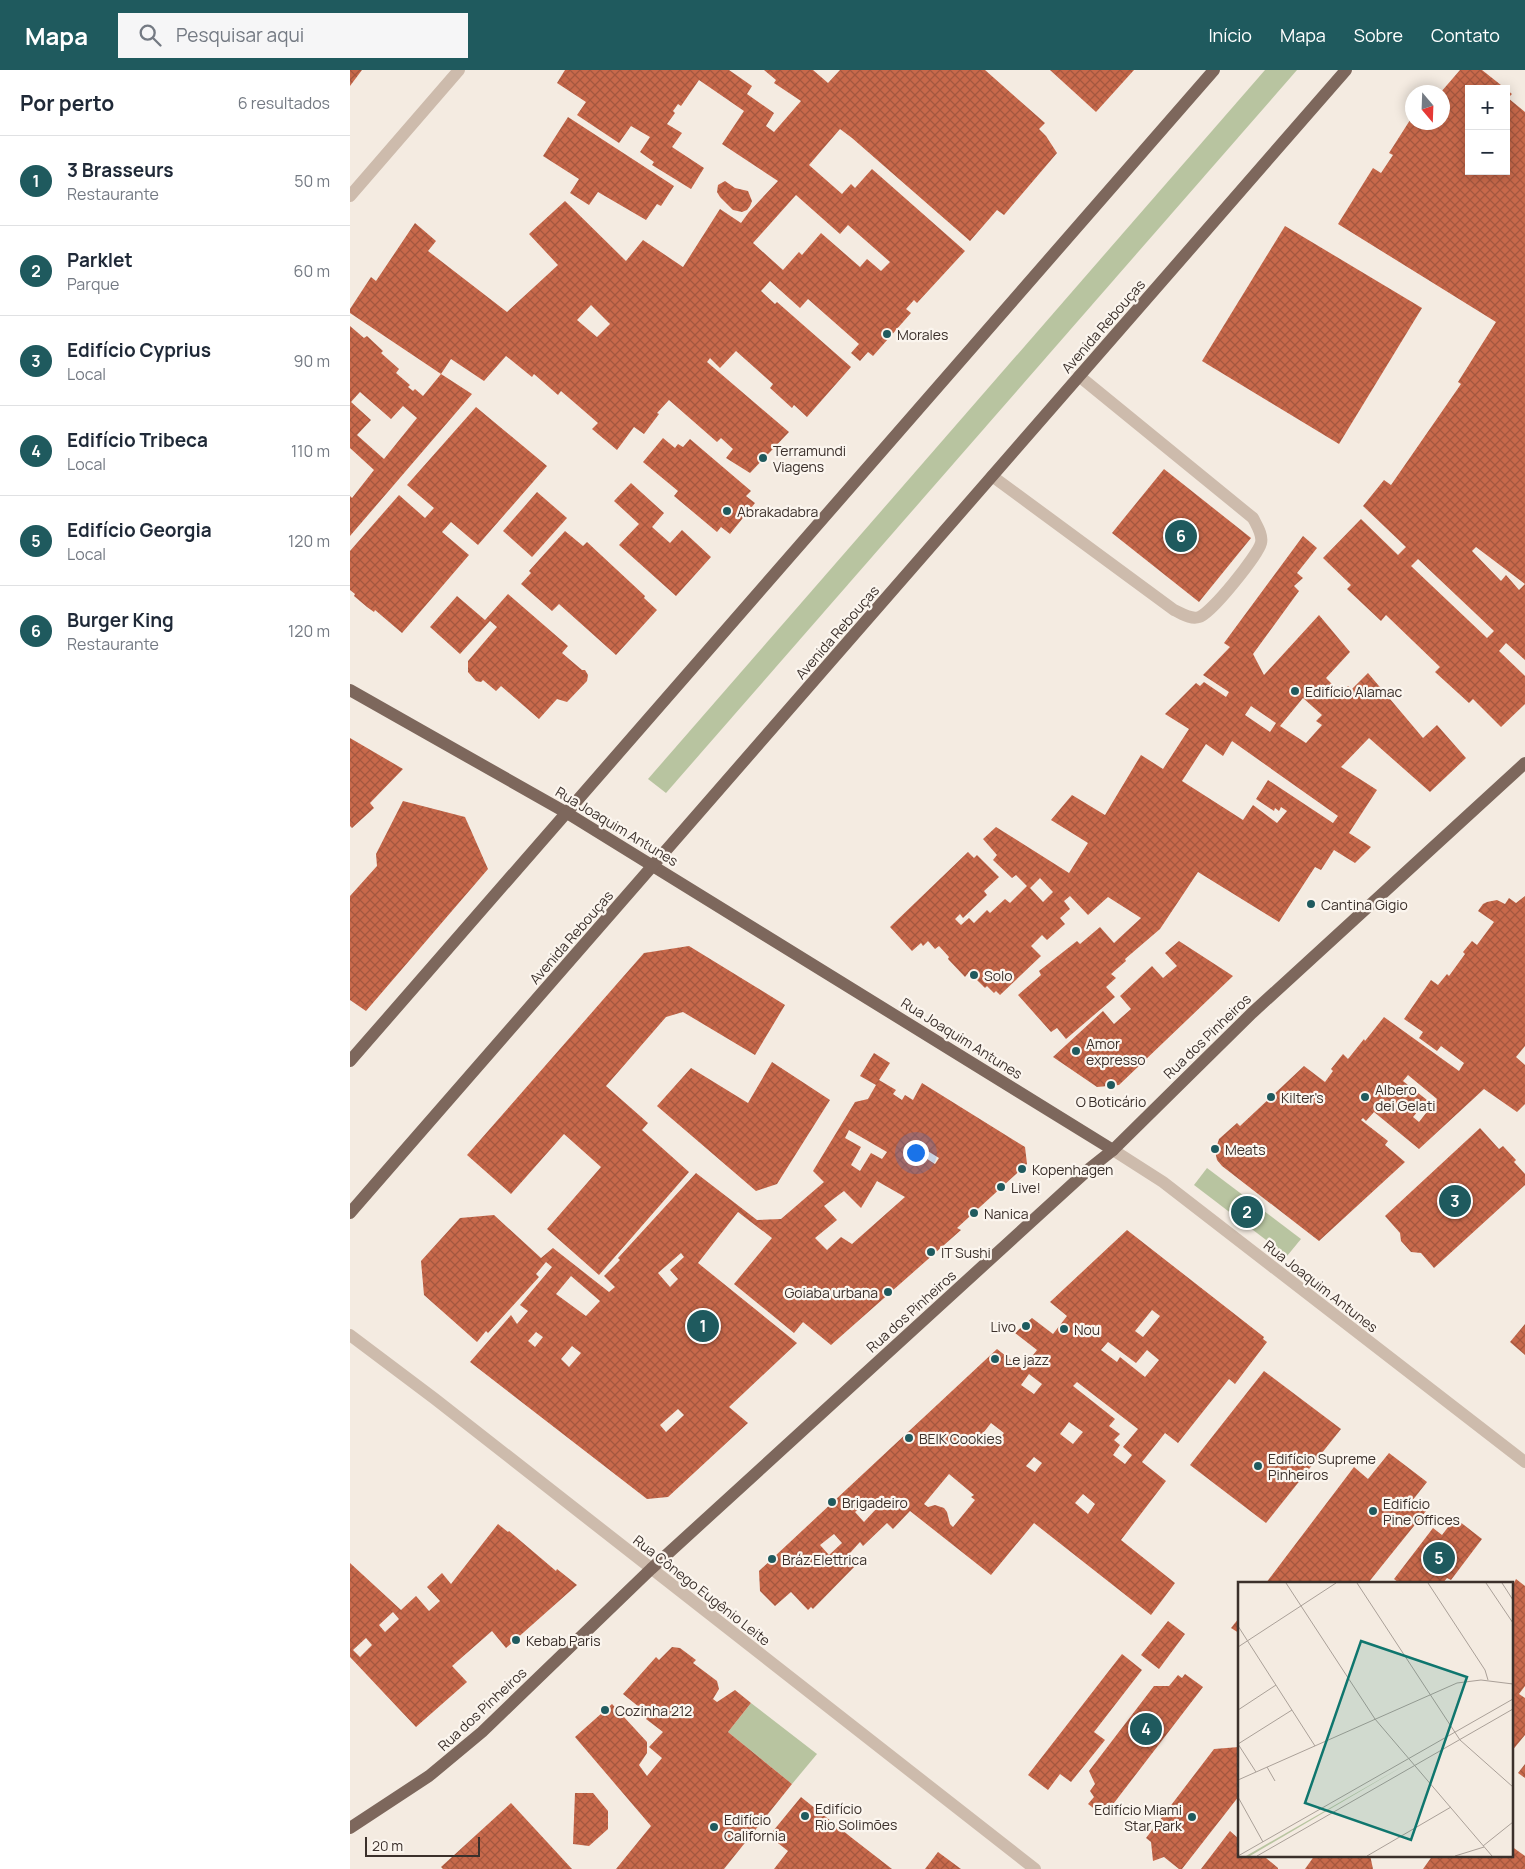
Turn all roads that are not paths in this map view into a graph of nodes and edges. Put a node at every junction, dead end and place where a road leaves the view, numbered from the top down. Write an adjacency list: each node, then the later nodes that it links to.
1 (459, 70): 4 (street)
2 (1214, 70): 9 (main road)
3 (1346, 70): 5 (main road, Avenida Rebouças)
4 (350, 196)
5 (1080, 376): 6 (main road, Avenida Rebouças); 6 (street)
6 (992, 476): 10 (main road, Avenida Rebouças)
7 (350, 690): 9 (main road, Rua Joaquim Antunes)
8 (1525, 763): 12 (main road, Rua dos Pinheiros)
9 (567, 812): 10 (main road, Rua Joaquim Antunes); 11 (main road)
10 (653, 866): 12 (main road, Rua Joaquim Antunes); 13 (main road, Avenida Rebouças)
11 (350, 1061)
12 (1113, 1150): 15 (street, Rua Joaquim Antunes); 16 (main road, Rua dos Pinheiros)
13 (350, 1213)
14 (350, 1335): 16 (street, Rua Cônego Eugênio Leite)
15 (1525, 1462)
16 (651, 1569): 17 (main road, Rua dos Pinheiros); 18 (street, Rua Cônego Eugênio Leite)
17 (350, 1828)
18 (1035, 1869)

